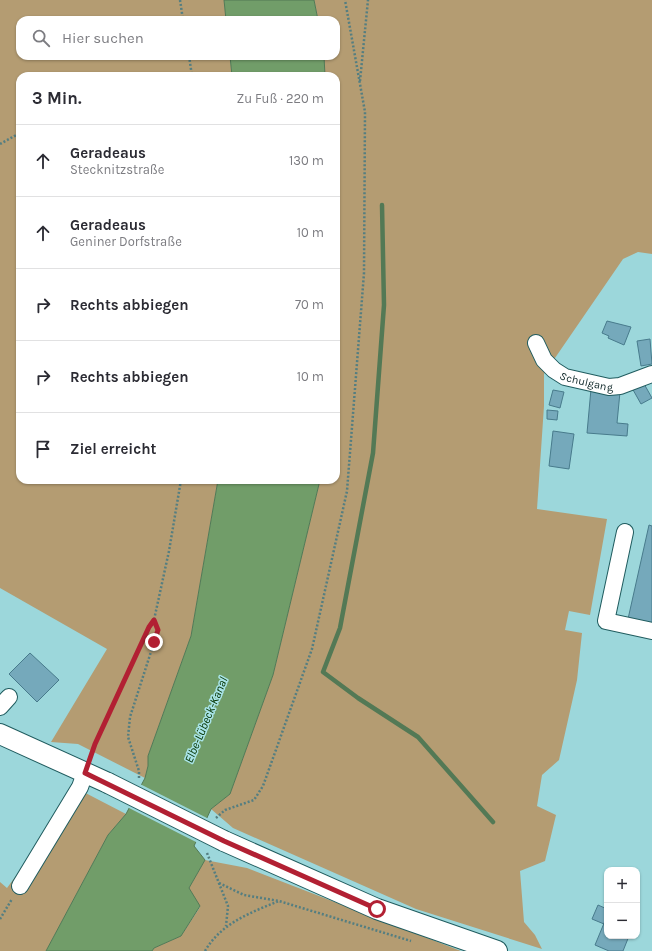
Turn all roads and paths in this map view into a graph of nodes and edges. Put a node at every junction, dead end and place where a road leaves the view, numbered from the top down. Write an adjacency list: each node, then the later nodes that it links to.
1 (180, 0): 4 (path)
2 (345, 0): 7 (path)
3 (368, 0): 7 (path)
4 (182, 16)
5 (190, 60): 6 (path)
6 (191, 72)
7 (360, 85): 19 (path)
8 (16, 135): 9 (path)
9 (0, 144)
10 (536, 343): 11 (street, Schulgang)
11 (652, 374)
12 (181, 484): 14 (path)
13 (625, 532): 15 (street)
14 (154, 620): 17 (path); 18 (path)
15 (652, 631)
16 (0, 734): 17 (main road)
17 (85, 773): 22 (street); 28 (main road, bridge)
18 (139, 780)
19 (215, 819)
20 (205, 848): 21 (path)
21 (219, 883): 23 (path); 25 (path)
22 (20, 886): 24 (path)
23 (279, 901): 25 (path); 26 (path)
24 (0, 919)
25 (226, 926): 27 (path)
26 (416, 942)
27 (205, 951)
28 (497, 951)

